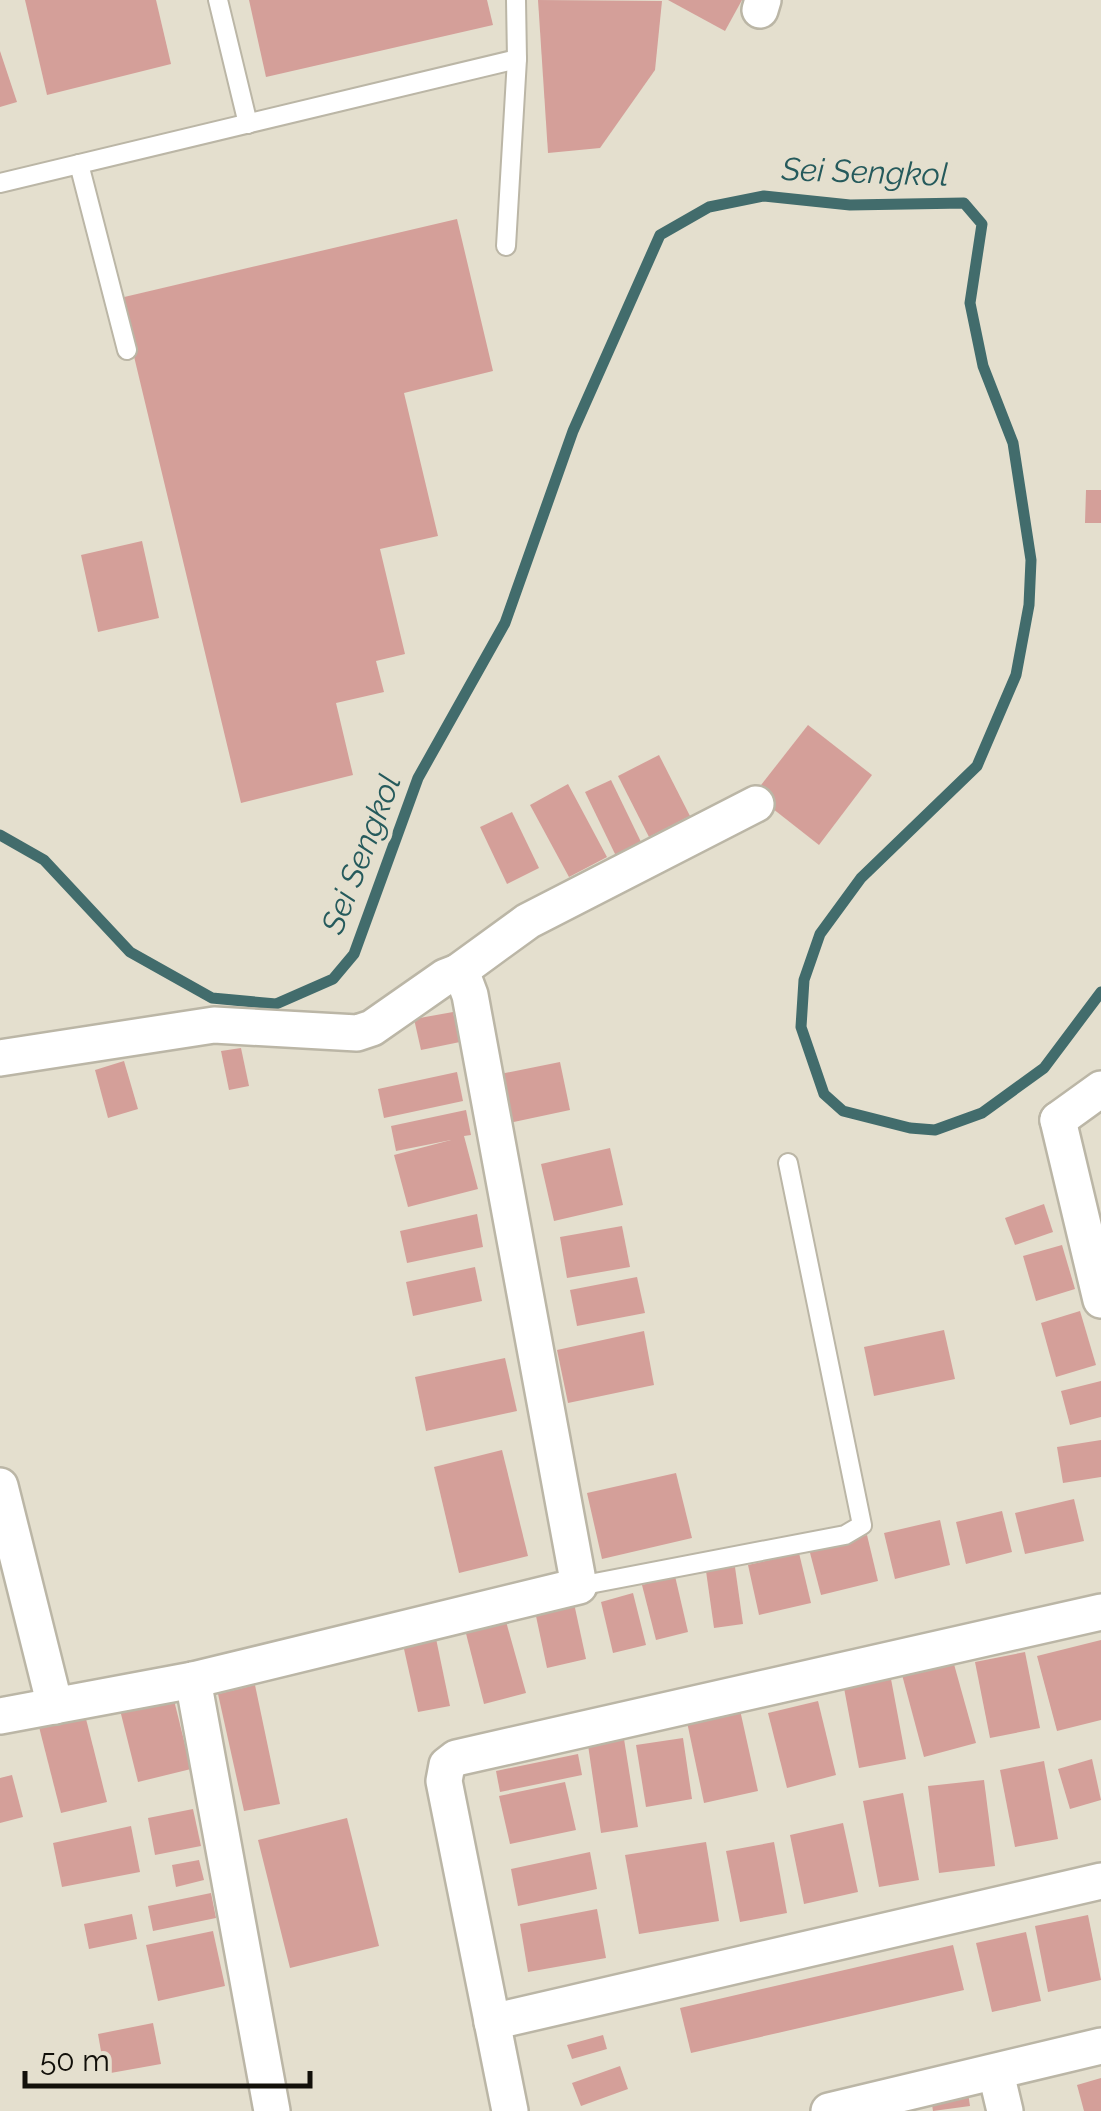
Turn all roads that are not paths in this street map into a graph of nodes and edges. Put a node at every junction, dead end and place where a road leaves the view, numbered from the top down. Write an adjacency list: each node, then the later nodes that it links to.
1 (218, 0): 4 (lane)
2 (516, 0): 3 (lane)
3 (517, 59): 4 (lane); 7 (lane)
4 (248, 124): 5 (lane)
5 (79, 164): 6 (lane); 8 (lane)
6 (0, 183)
7 (506, 246)
8 (126, 350)
9 (756, 804): 10 (street)
10 (458, 972): 11 (street); 18 (street)
11 (0, 1058)
12 (1101, 1089): 13 (street)
13 (1058, 1120): 15 (street); 16 (street)
14 (788, 1164): 18 (lane)
15 (1101, 1184)
16 (1101, 1300)
17 (0, 1486): 21 (street)
18 (578, 1586): 20 (street)
19 (1101, 1612): 24 (street)
20 (193, 1680): 21 (street); 27 (street)
21 (54, 1706): 22 (street)
22 (0, 1716)
23 (1101, 1881): 24 (street)
24 (492, 2022): 28 (street)
25 (1101, 2046): 26 (street)
26 (996, 2073): 29 (street); 30 (street)
27 (272, 2111)
28 (510, 2111)
29 (829, 2111)
30 (1005, 2111)

